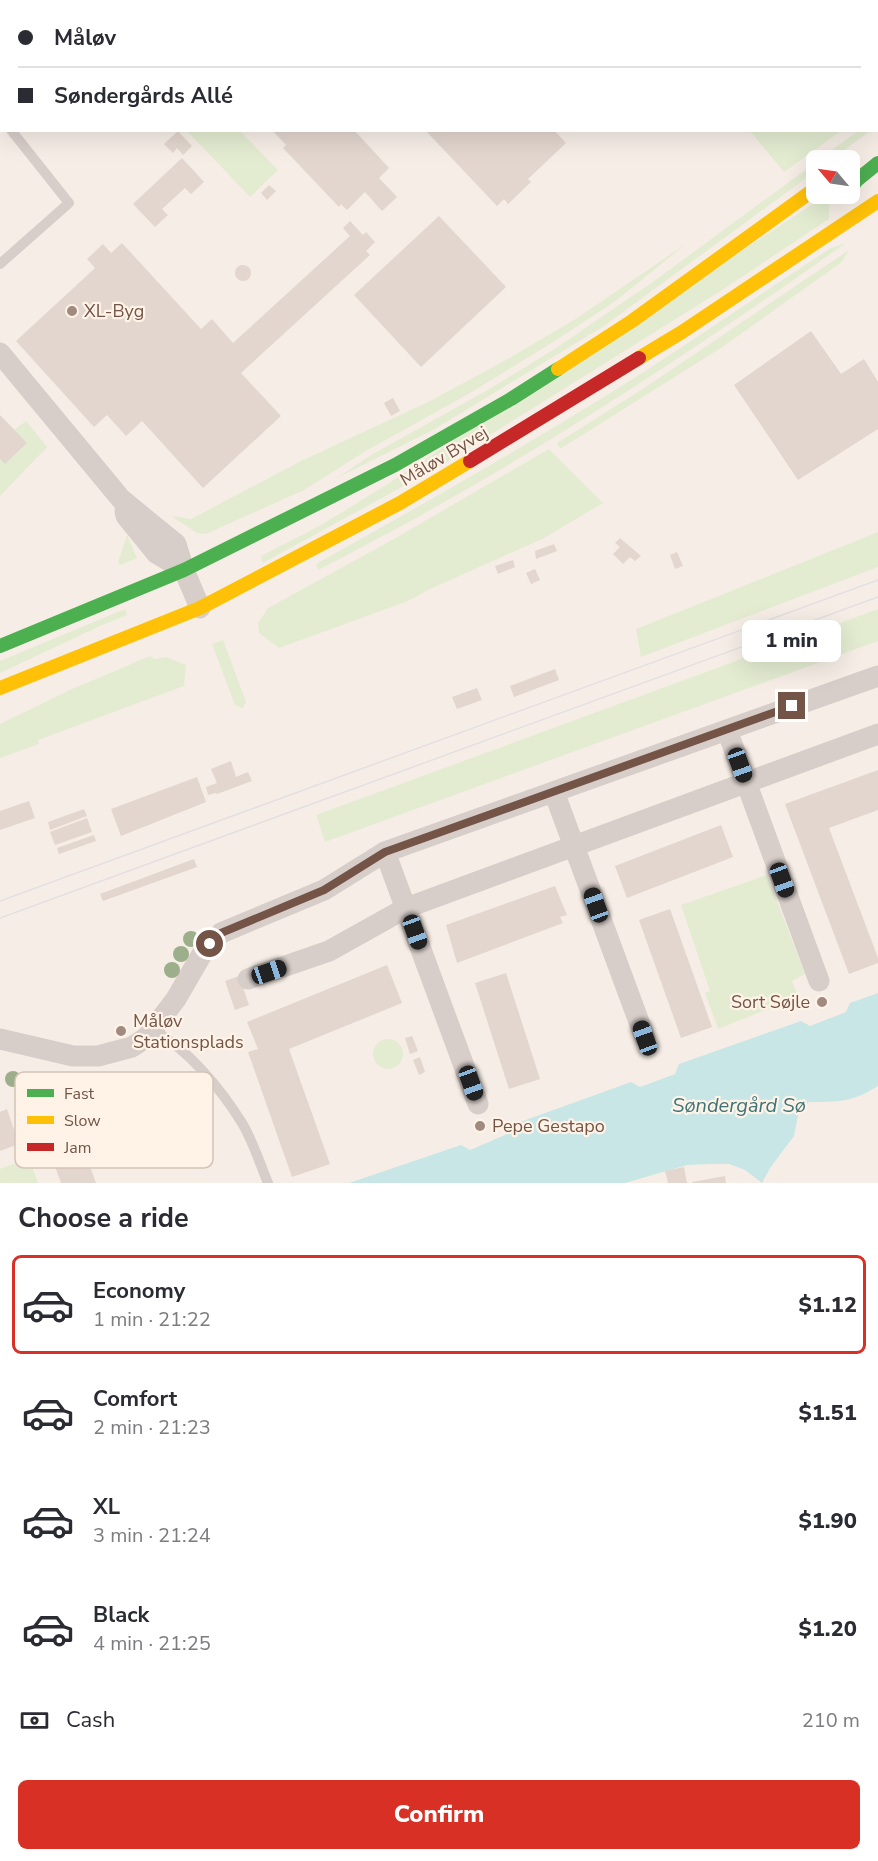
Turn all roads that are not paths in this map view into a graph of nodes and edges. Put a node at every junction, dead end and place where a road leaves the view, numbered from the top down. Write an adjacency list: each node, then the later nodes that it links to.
1 (13, 132): 8 (lane)
2 (878, 163): 3 (main road)
3 (860, 177)
4 (806, 195): 10 (main road, Måløv Byvej)
5 (878, 201): 7 (main road, Måløv Byvej)
6 (847, 204): 7 (main road)
7 (851, 218): 11 (main road, Måløv Byvej)
8 (0, 264)
9 (0, 353): 10 (street)
10 (183, 570): 11 (street); 12 (main road, Måløv Byvej)
11 (200, 608): 14 (main road, Måløv Byvej)
12 (0, 646)
13 (878, 676): 15 (street)
14 (0, 688)
15 (727, 730): 17 (street); 18 (street)
16 (878, 734): 17 (street)
17 (746, 783): 19 (street); 23 (street)
18 (554, 792): 19 (street); 20 (street)
19 (574, 846): 21 (street); 25 (street)
20 (385, 852): 21 (street); 24 (street)
21 (406, 908): 22 (street); 29 (street)
22 (248, 979)
23 (819, 981)
24 (153, 1030): 26 (street); 27 (lane)
25 (645, 1038)
26 (0, 1039)
27 (204, 1072)
28 (213, 1084): 30 (lane)
29 (478, 1104)
30 (268, 1183)

